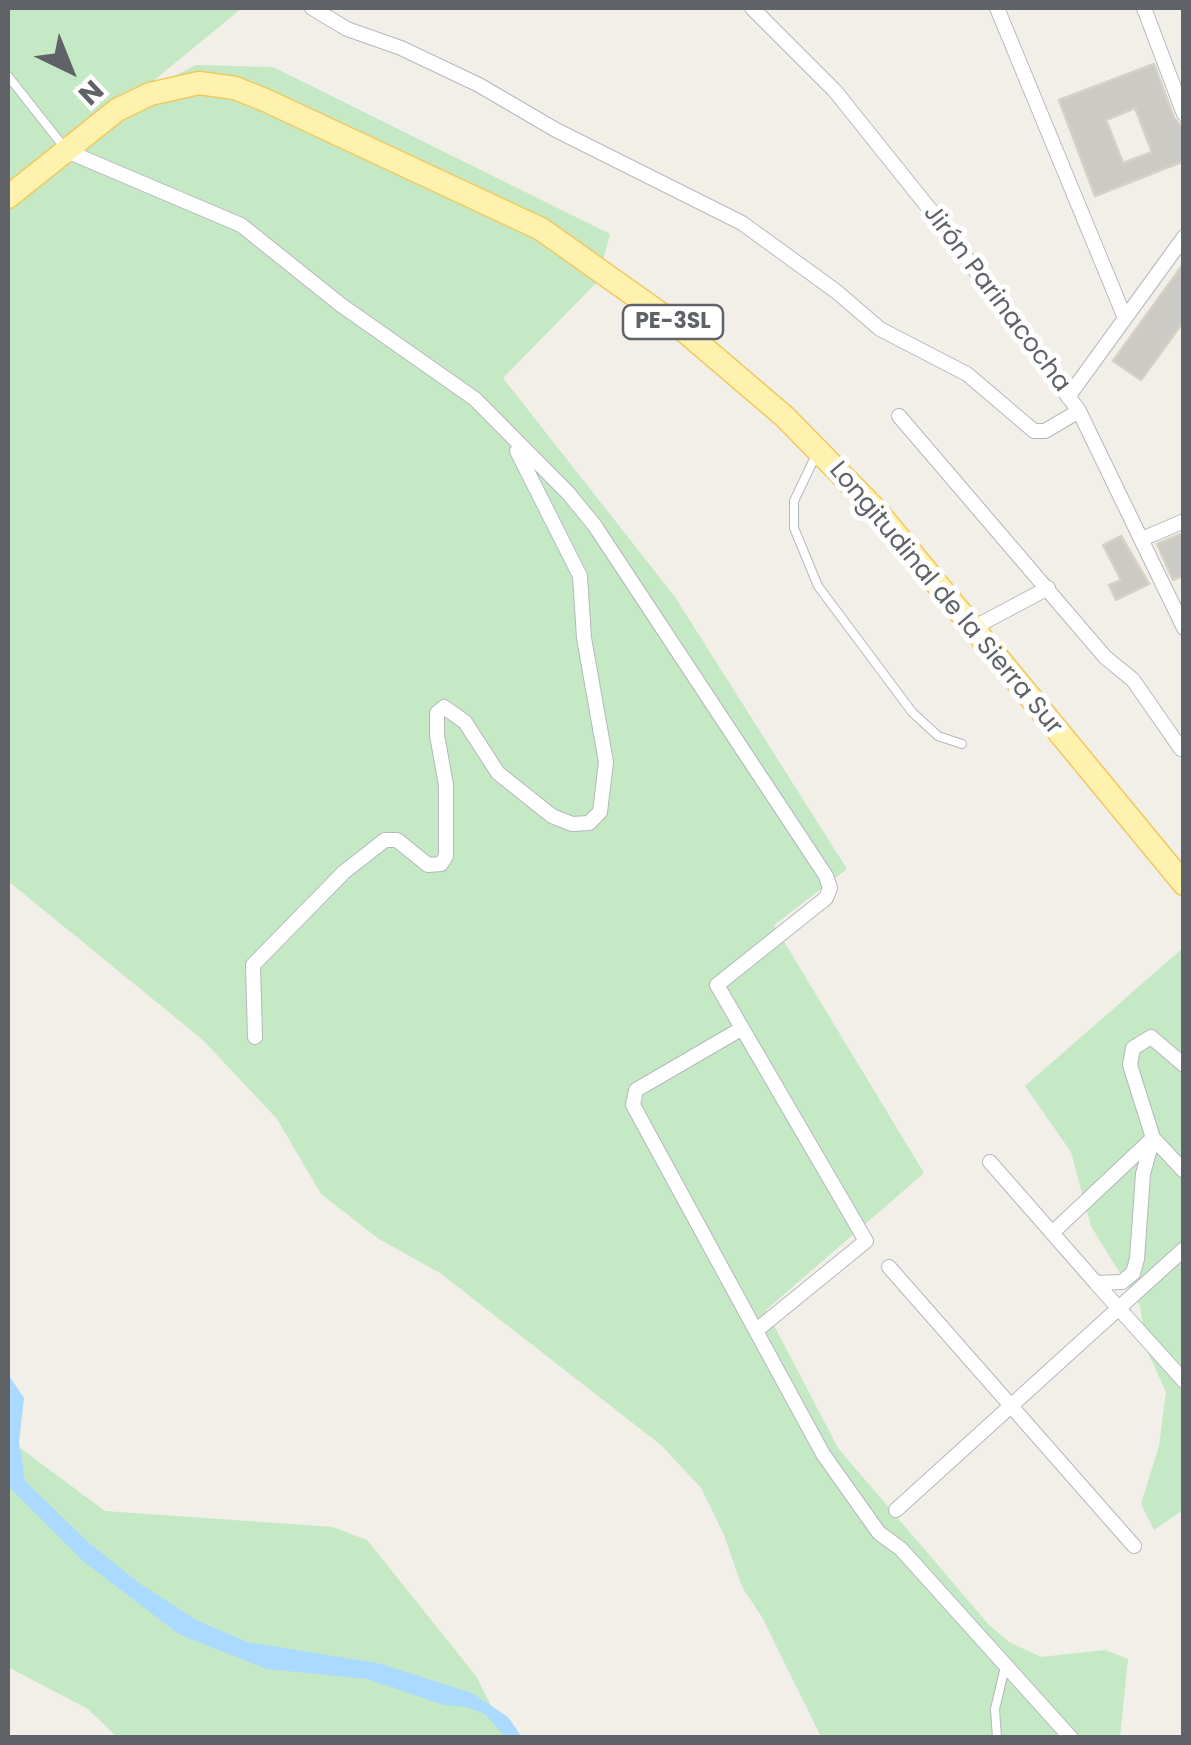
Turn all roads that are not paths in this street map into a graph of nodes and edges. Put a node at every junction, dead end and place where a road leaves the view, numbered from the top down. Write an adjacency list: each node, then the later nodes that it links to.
1 (312, 8): 12 (street)
2 (997, 8): 10 (street)
3 (1144, 8): 6 (street)
4 (761, 10): 11 (street, Jirón Parinacocha)
5 (8, 76): 7 (lane)
6 (1184, 114)
7 (69, 152): 8 (main road, Longitudinal de la Sierra Sur / PE-3SL); 14 (street); 15 (main road, Longitudinal de la Sierra Sur / PE-3SL)
8 (8, 197)
9 (1184, 237): 10 (street)
10 (1125, 318): 11 (street)
11 (1068, 397): 12 (street, Jirón Parinacocha)
12 (1078, 410): 17 (street, Jirón Parinacocha)
13 (899, 416): 18 (street)
14 (507, 433): 24 (street); 25 (street)
15 (818, 451): 19 (main road, Longitudinal de la Sierra Sur / PE-3SL); 21 (lane)
16 (1184, 520): 17 (street)
17 (1142, 539): 20 (street, Jirón Parinacocha)
18 (1048, 588): 19 (street); 22 (street)
19 (974, 628): 23 (main road, Longitudinal de la Sierra Sur / PE-3SL)
20 (1184, 628)
21 (962, 744)
22 (1181, 749)
23 (1184, 884)
24 (741, 1029): 35 (street); 35 (street)
25 (255, 1037)
26 (1184, 1065): 27 (street)
27 (1154, 1138): 29 (street); 30 (street); 33 (street)
28 (990, 1162): 30 (street)
29 (1184, 1171)
30 (1052, 1232): 33 (street)
31 (1184, 1250): 34 (street)
32 (890, 1268): 37 (street)
33 (1096, 1283): 34 (street)
34 (1118, 1308): 36 (street); 37 (street)
35 (758, 1329): 40 (street)
36 (1184, 1382)
37 (1011, 1404): 38 (street); 39 (street)
38 (896, 1510)
39 (1134, 1546)
40 (1005, 1667): 41 (lane); 42 (street)
41 (997, 1738)
42 (1071, 1738)

